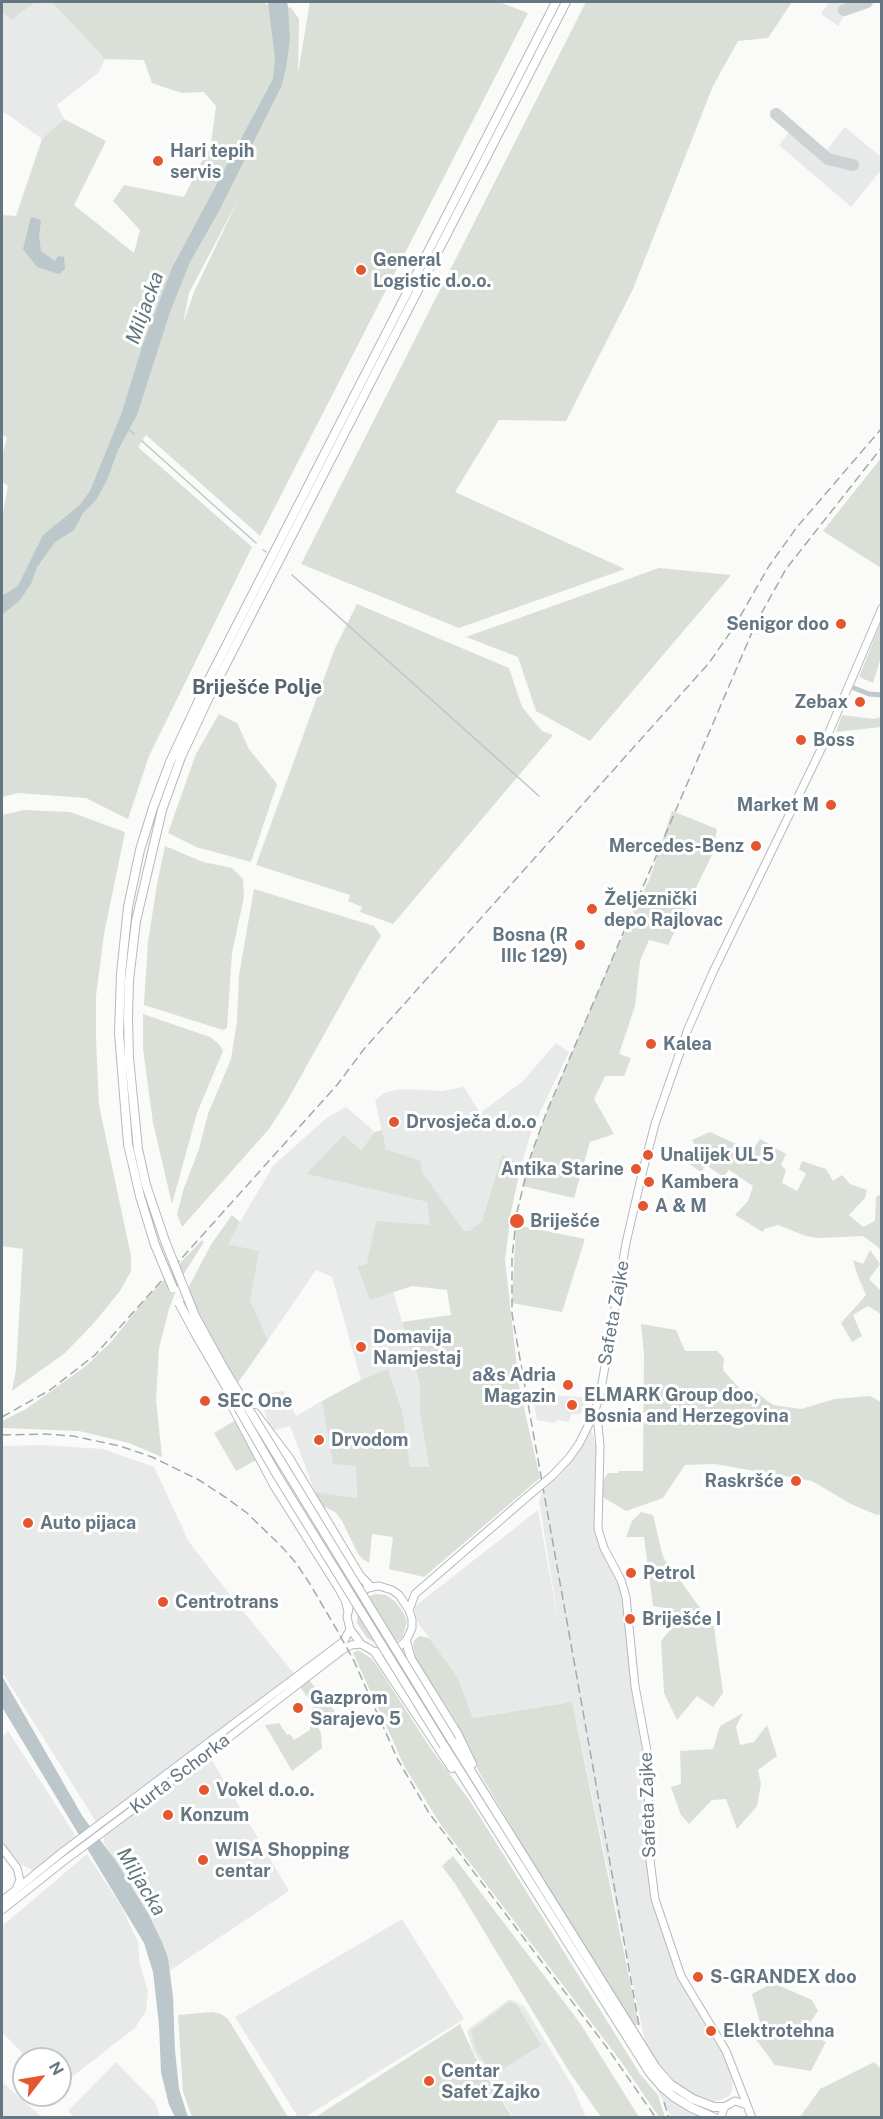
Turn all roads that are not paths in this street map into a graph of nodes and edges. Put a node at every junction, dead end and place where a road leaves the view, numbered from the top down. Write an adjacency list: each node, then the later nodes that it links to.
1 (556, 2): 6 (highway, bridge)
2 (566, 2): 7 (highway, bridge)
3 (882, 609): 4 (main road, Safeta Zajke)
4 (849, 686): 5 (street); 8 (main road, Safeta Zajke)
5 (882, 695)
6 (179, 1303): 12 (highway, bridge); 18 (highway, bridge)
7 (246, 1404): 9 (highway, bridge); 18 (highway, bridge)
8 (593, 1416): 10 (main road, bridge); 29 (main road, Safeta Zajke)
9 (371, 1587): 11 (main road); 12 (main road)
10 (415, 1594): 11 (main road); 13 (main road)
11 (399, 1595): 13 (main road)
12 (348, 1610): 14 (main road)
13 (409, 1610): 15 (main road)
14 (350, 1629): 16 (main road); 19 (main road, Kurta Schorka)
15 (406, 1641): 17 (main road); 28 (highway)
16 (361, 1644): 17 (main road); 19 (main road, Kurta Schorka)
17 (375, 1652): 24 (highway)
18 (448, 1743): 24 (highway); 28 (highway)
19 (102, 1827): 20 (main road, Kurta Schorka)
20 (81, 1843): 23 (main road, Kurta Schorka); 27 (main road, Kurta Schorka)
21 (2, 1848): 22 (main road)
22 (17, 1868): 23 (main road); 25 (main road)
23 (40, 1869): 25 (main road, Kurta Schorka)
24 (524, 1875): 33 (highway)
25 (15, 1889): 26 (main road, Kurta Schorka)
26 (2, 1901)
27 (2, 1910)
28 (564, 1922): 30 (highway)
29 (735, 2074): 30 (main road); 31 (main road, Safeta Zajke)
30 (726, 2105): 31 (main road); 34 (main road)
31 (747, 2105): 32 (main road, Safeta Zajke)
32 (752, 2117)
33 (716, 2118)
34 (721, 2118)

